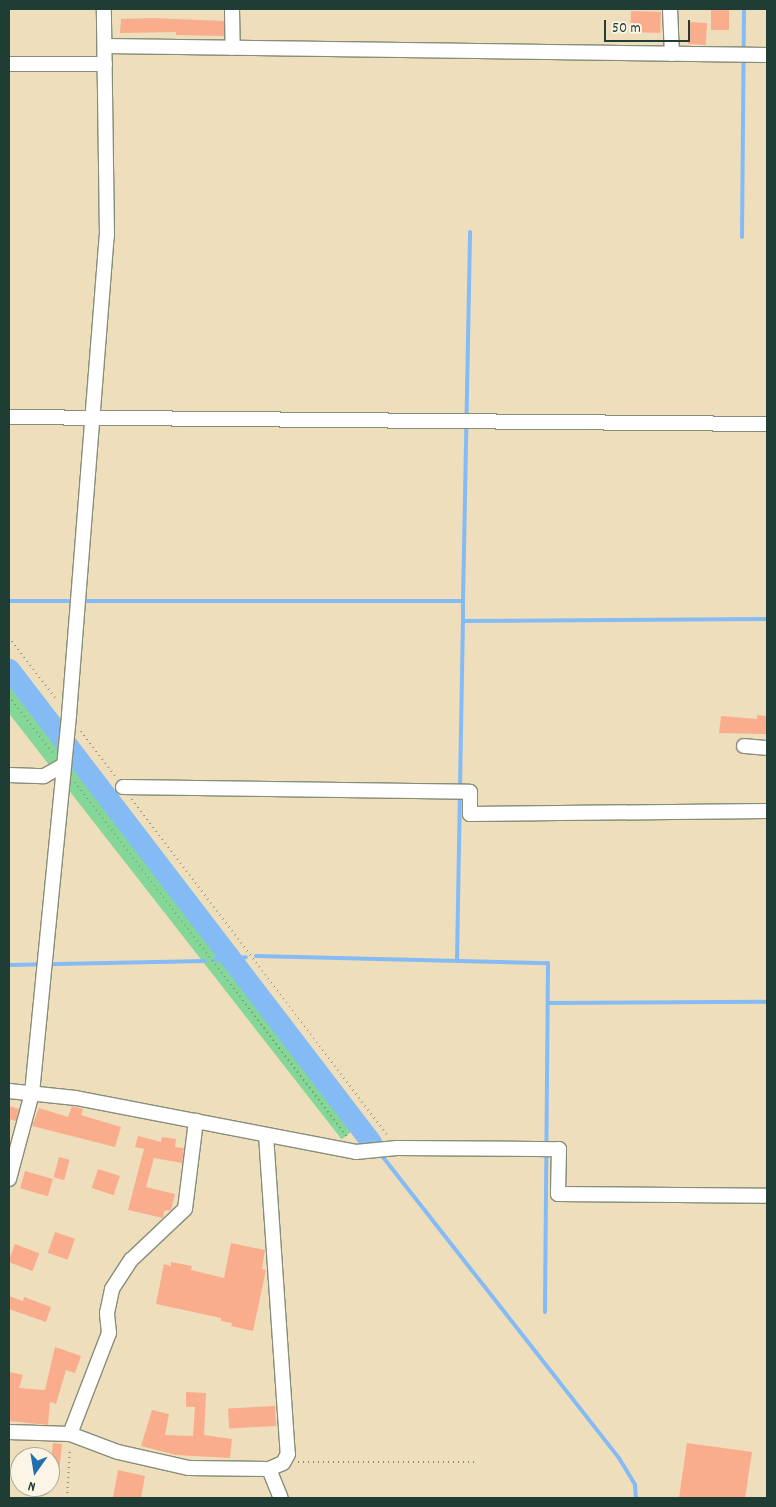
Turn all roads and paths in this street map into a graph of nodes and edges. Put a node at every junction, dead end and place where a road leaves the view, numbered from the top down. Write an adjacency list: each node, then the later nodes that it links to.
1 (104, 9): 4 (street)
2 (232, 9): 5 (street)
3 (670, 9): 6 (street)
4 (105, 46): 5 (street); 9 (street)
5 (233, 48): 6 (street)
6 (672, 54): 7 (street)
7 (767, 55)
8 (9, 64): 9 (street)
9 (105, 64): 11 (street)
10 (9, 418): 11 (street)
11 (92, 418): 12 (street); 15 (street)
12 (767, 424)
13 (9, 637): 15 (path)
14 (9, 696): 18 (path)
15 (69, 715): 18 (street); 21 (path)
16 (744, 746): 17 (street)
17 (767, 748)
18 (62, 766): 19 (street); 24 (street)
19 (9, 775)
20 (74, 781): 28 (path)
21 (124, 787): 22 (street); 27 (path)
22 (767, 811)
23 (9, 1091): 24 (street)
24 (32, 1093): 25 (street); 29 (street)
25 (196, 1121): 26 (street); 32 (street)
26 (266, 1135): 28 (street); 33 (street)
27 (397, 1148): 28 (street); 30 (street)
28 (356, 1152)
29 (9, 1179)
30 (767, 1196)
31 (9, 1432): 32 (street)
32 (70, 1434): 35 (street); 36 (path)
33 (283, 1462): 34 (path); 35 (street)
34 (478, 1462)
35 (269, 1469): 37 (street)
36 (67, 1498)
37 (281, 1498)

